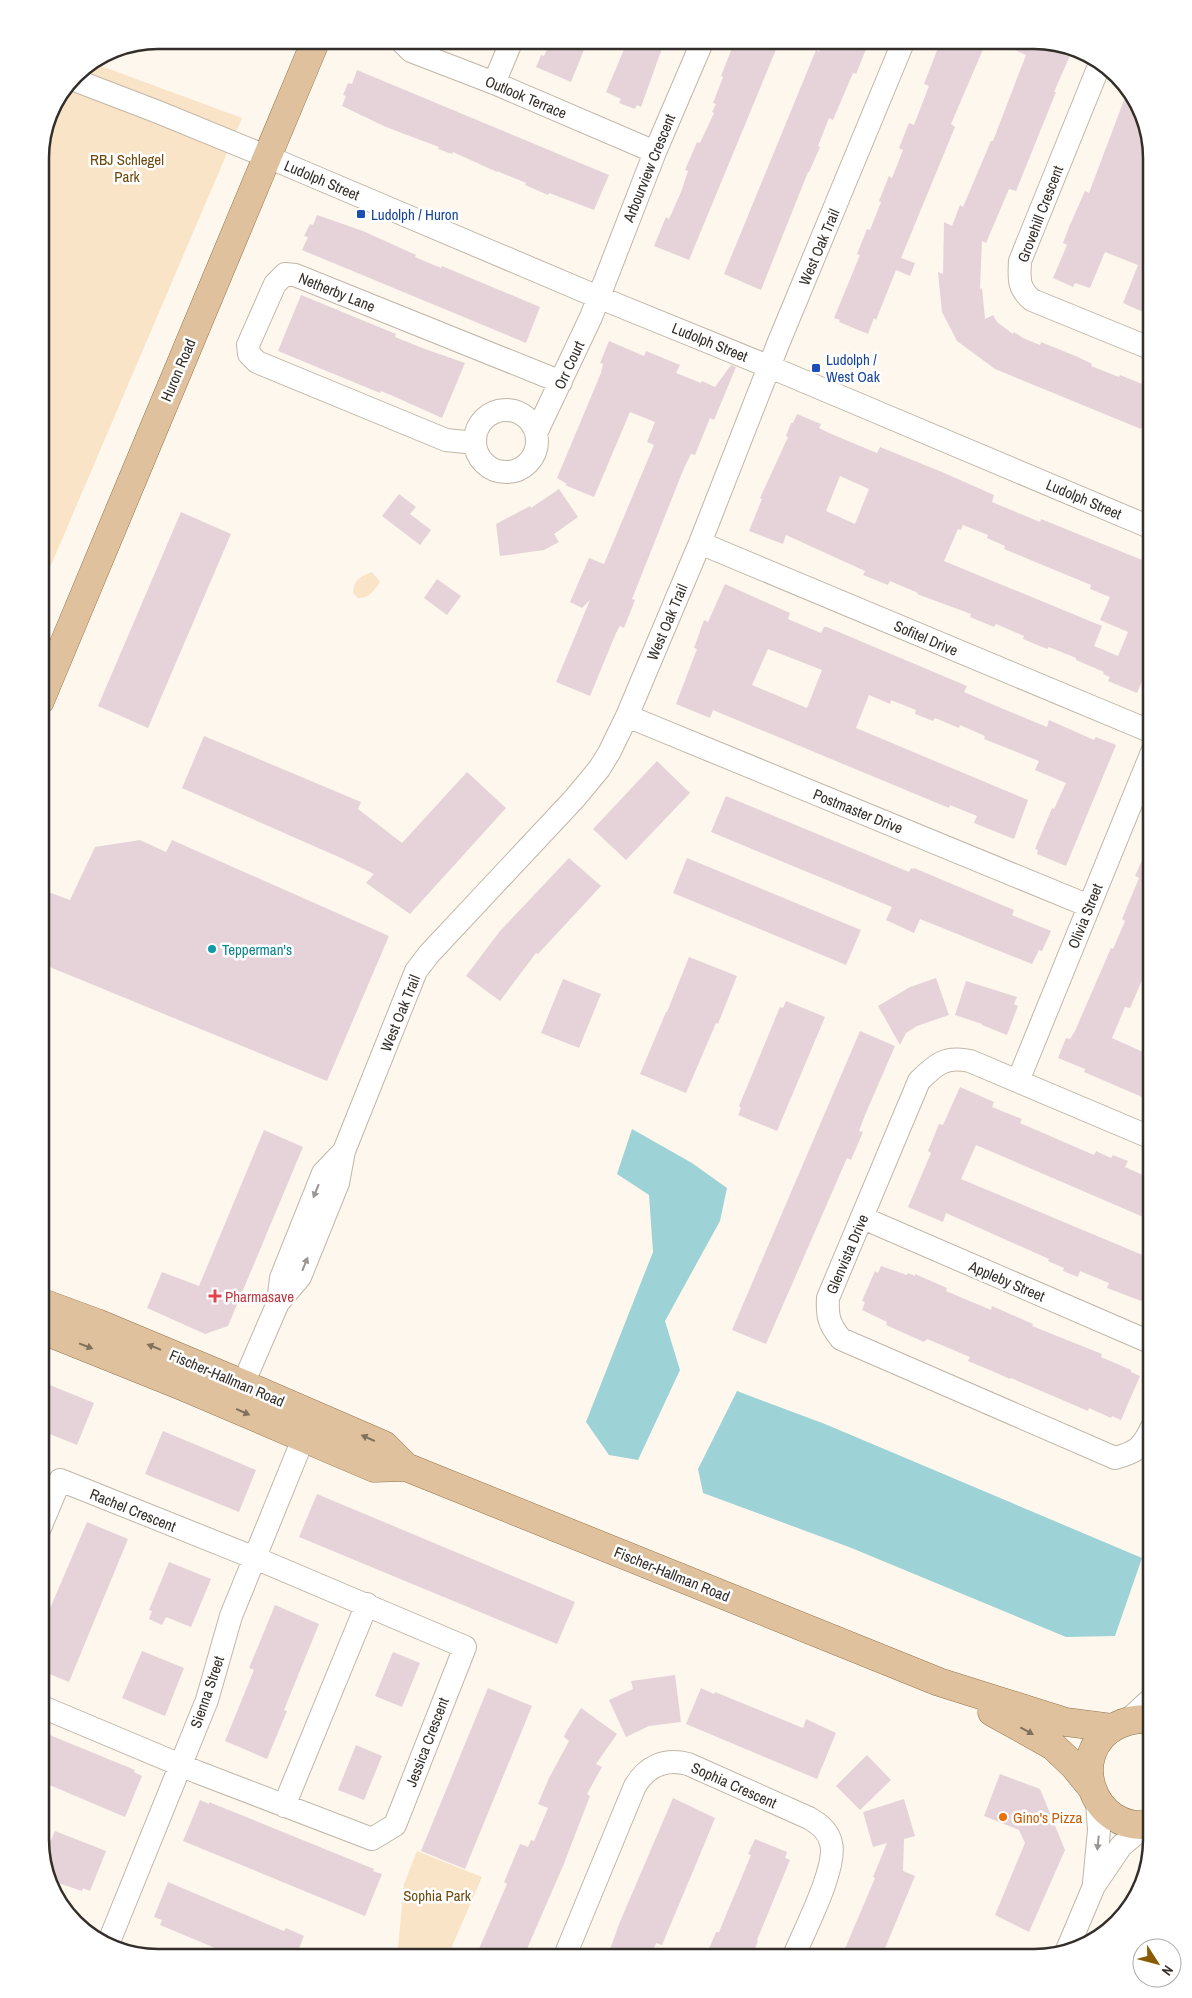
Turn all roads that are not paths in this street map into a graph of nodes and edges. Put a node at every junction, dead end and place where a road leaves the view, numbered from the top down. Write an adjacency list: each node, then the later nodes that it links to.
1 (312, 49): 10 (main road, Huron Road)
2 (410, 49): 8 (street, Outlook Terrace)
3 (508, 49): 8 (street)
4 (699, 49): 9 (street, Arbourview Crescent)
5 (900, 49): 13 (street, West Oak Trail)
6 (1097, 69): 12 (street, Grovehill Crescent)
7 (80, 82): 10 (street, Ludolph Street)
8 (494, 83): 9 (street, Outlook Terrace)
9 (655, 152): 11 (street, Arbourview Crescent)
10 (268, 157): 11 (street, Ludolph Street); 19 (main road, Huron Road)
11 (598, 297): 13 (street, Ludolph Street); 14 (street, Orr Court)
12 (1143, 345)
13 (770, 366): 17 (street, Ludolph Street); 18 (street, West Oak Trail)
14 (561, 382): 15 (street, Orr Court); 16 (street, Netherby Lane)
15 (537, 431): 16 (street); 16 (street, Orr Court)
16 (475, 443)
17 (1143, 524)
18 (700, 543): 20 (street, West Oak Trail); 21 (street, Sofitel Drive)
19 (49, 680)
20 (627, 716): 23 (street, Postmaster Drive); 30 (street, West Oak Trail)
21 (1143, 728)
22 (1143, 774): 23 (street, Olivia Street)
23 (1089, 906): 24 (street, Olivia Street)
24 (1018, 1081): 25 (street, Glenvista Drive); 26 (street, Glenvista Drive)
25 (1143, 1134)
26 (862, 1218): 29 (street, Appleby Street); 33 (street, Glenvista Drive)
27 (49, 1305): 30 (main road, Fischer-Hallman Road, one-way to 27)
28 (49, 1333): 31 (main road, Fischer-Hallman Road, one-way to 31)
29 (1143, 1339)
30 (243, 1384): 31 (main road); 34 (main road, Fischer-Hallman Road, one-way to 30)
31 (182, 1386): 32 (main road, Fischer-Hallman Road, one-way to 32)
32 (303, 1439): 34 (main road, Fischer-Hallman Road); 36 (street, Sienna Street)
33 (1143, 1445)
34 (406, 1467): 38 (main road, Fischer-Hallman Road)
35 (49, 1506): 36 (street, Rachel Crescent)
36 (255, 1558): 37 (street, Jessica Crescent); 42 (street, Sienna Street)
37 (367, 1604): 44 (street); 44 (street, Jessica Crescent)
38 (938, 1682): 41 (main road, Fischer-Hallman Road); 43 (main road, Fischer-Hallman Road, one-way to 43)
39 (1143, 1708): 41 (street)
40 (49, 1710): 42 (street)
41 (1130, 1723): 43 (main road)
42 (180, 1764): 44 (street, Jessica Crescent); 48 (street, Sienna Street)
43 (1094, 1794): 45 (main road, Fischer-Hallman Road); 47 (street, one-way to 47)
44 (284, 1806)
45 (1143, 1825)
46 (1143, 1829): 47 (street)
47 (1094, 1886): 49 (street)
48 (110, 1938)
49 (1070, 1943)
50 (568, 1949): 51 (street, Sophia Crescent)
51 (797, 1949)

